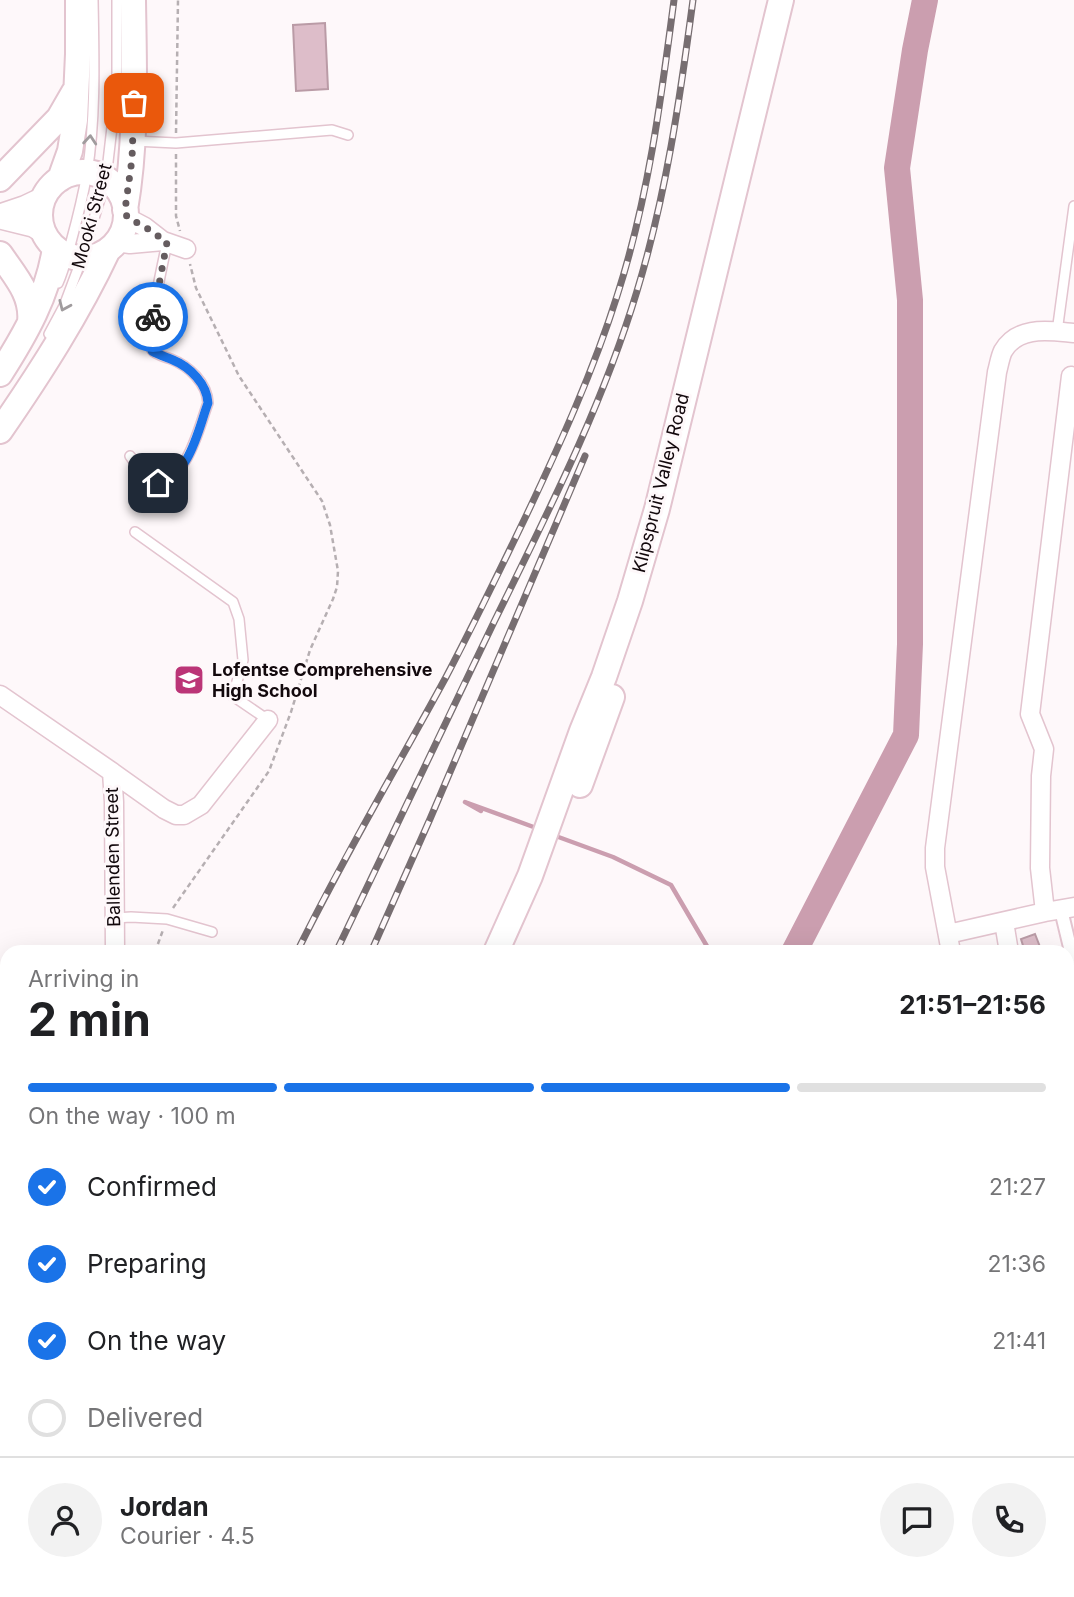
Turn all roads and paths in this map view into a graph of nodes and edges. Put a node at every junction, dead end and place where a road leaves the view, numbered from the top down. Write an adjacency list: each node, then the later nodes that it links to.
1 (78, 0): 8 (main road)
2 (93, 0): 12 (lane, Mooki Street, one-way to 2)
3 (117, 0): 12 (lane, Mooki Street)
4 (134, 0): 10 (main road, Mooki Street)
5 (178, 0): 11 (path)
6 (781, 0): 37 (main road, Klipspruit Valley Road)
7 (796, 0): 37 (main road, Klipspruit Valley Road)
8 (77, 86): 13 (main road); 14 (main road)
9 (348, 135): 11 (lane)
10 (133, 141): 11 (lane); 17 (main road, Mooki Street)
11 (176, 143): 22 (path)
12 (96, 176): 14 (main road); 17 (main road); 21 (lane, Mooki Street); 21 (lane, Mooki Street)
13 (0, 179)
14 (60, 179): 15 (main road)
15 (43, 198): 18 (street); 21 (main road)
16 (1074, 206): 25 (lane)
17 (126, 214): 19 (street); 20 (main road)
18 (0, 216): 21 (street)
19 (165, 241): 20 (street); 22 (street); 32 (lane)
20 (112, 246): 21 (main road); 31 (main road, Mooki Street)
21 (62, 249): 24 (main road, Mooki Street); 30 (lane, Mooki Street, one-way to 21)
22 (186, 249): 41 (path)
23 (0, 254): 24 (main road)
24 (38, 331): 28 (main road, Mooki Street)
25 (1065, 333): 44 (street)
26 (34, 362): 27 (lane)
27 (28, 372)
28 (0, 374)
29 (1071, 376): 39 (street)
30 (0, 385)
31 (0, 431)
32 (130, 456)
33 (135, 532): 35 (lane)
34 (0, 695): 36 (street, Ballenden Street)
35 (268, 720): 36 (street)
36 (112, 772): 40 (street, Ballenden Street)
37 (568, 796): 38 (main road, Klipspruit Valley Road)
38 (536, 878): 47 (main road, Klipspruit Valley Road); 48 (main road, Klipspruit Valley Road)
39 (1060, 910): 42 (street); 51 (street)
40 (114, 918): 41 (lane); 45 (street, Ballenden Street)
41 (167, 919): 43 (lane); 46 (path)
42 (1004, 922): 44 (street); 50 (street)
43 (212, 932)
44 (948, 934): 49 (street)
45 (115, 945)
46 (158, 945)
47 (500, 945)
48 (514, 945)
49 (950, 945)
50 (1008, 945)
51 (1069, 945)

